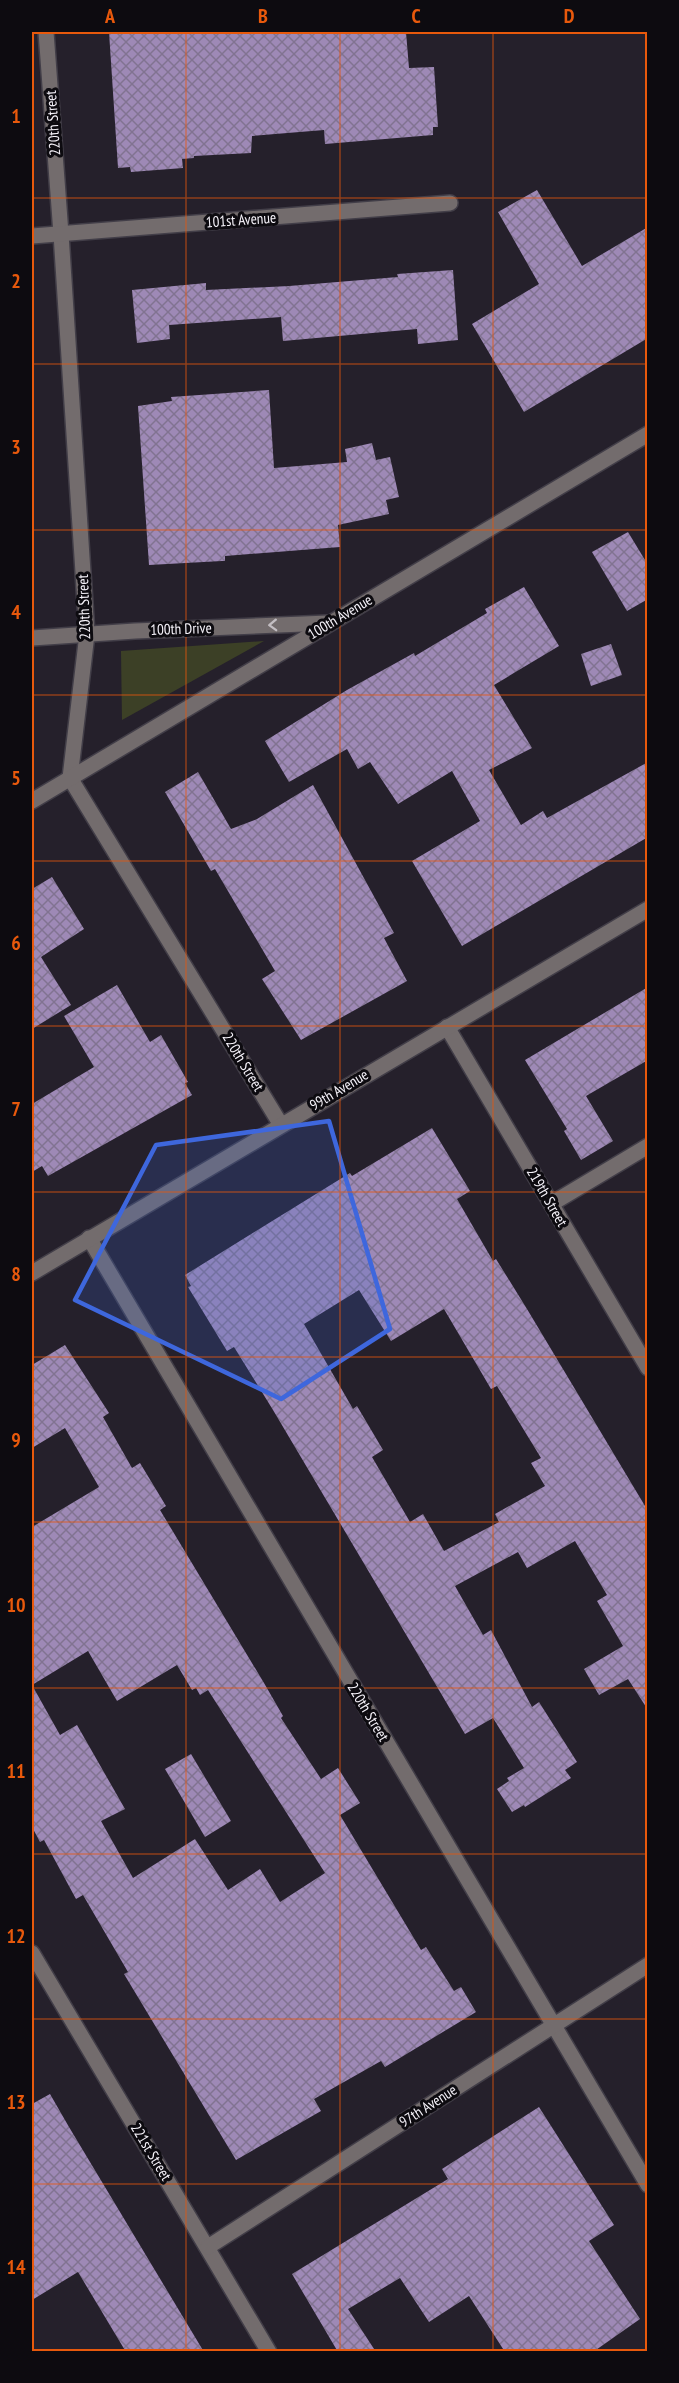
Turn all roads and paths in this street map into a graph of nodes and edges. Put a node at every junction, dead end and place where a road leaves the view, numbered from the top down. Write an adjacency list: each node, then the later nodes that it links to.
1 (45, 32): 3 (street, 220th Street)
2 (450, 203): 3 (street, 101st Avenue)
3 (61, 234): 4 (street, 101st Avenue); 7 (street, 220th Street)
4 (32, 236)
5 (648, 434): 6 (street, 100th Avenue)
6 (331, 622): 7 (street, 100th Drive, one-way to 7); 9 (street, 100th Avenue)
7 (87, 634): 8 (street, 100th Drive); 9 (street, 220th Street)
8 (32, 638)
9 (70, 778): 10 (street, 100th Avenue); 13 (street, 220th Street)
10 (32, 801)
11 (648, 909): 12 (street, 99th Avenue)
12 (447, 1027): 13 (street, 99th Avenue); 15 (street, 219th Street)
13 (281, 1125): 16 (street, 99th Avenue)
14 (648, 1146): 15 (street)
15 (551, 1204): 18 (street, 219th Street)
16 (89, 1238): 17 (street, 99th Avenue); 21 (street, 220th Street)
17 (32, 1272)
18 (648, 1368)
19 (32, 1953): 23 (street, 221st Street)
20 (648, 1965): 21 (street, 97th Avenue)
21 (553, 2025): 22 (street, 220th Street); 23 (street, 97th Avenue)
22 (648, 2185)
23 (208, 2247): 24 (street, 221st Street)
24 (269, 2352)

